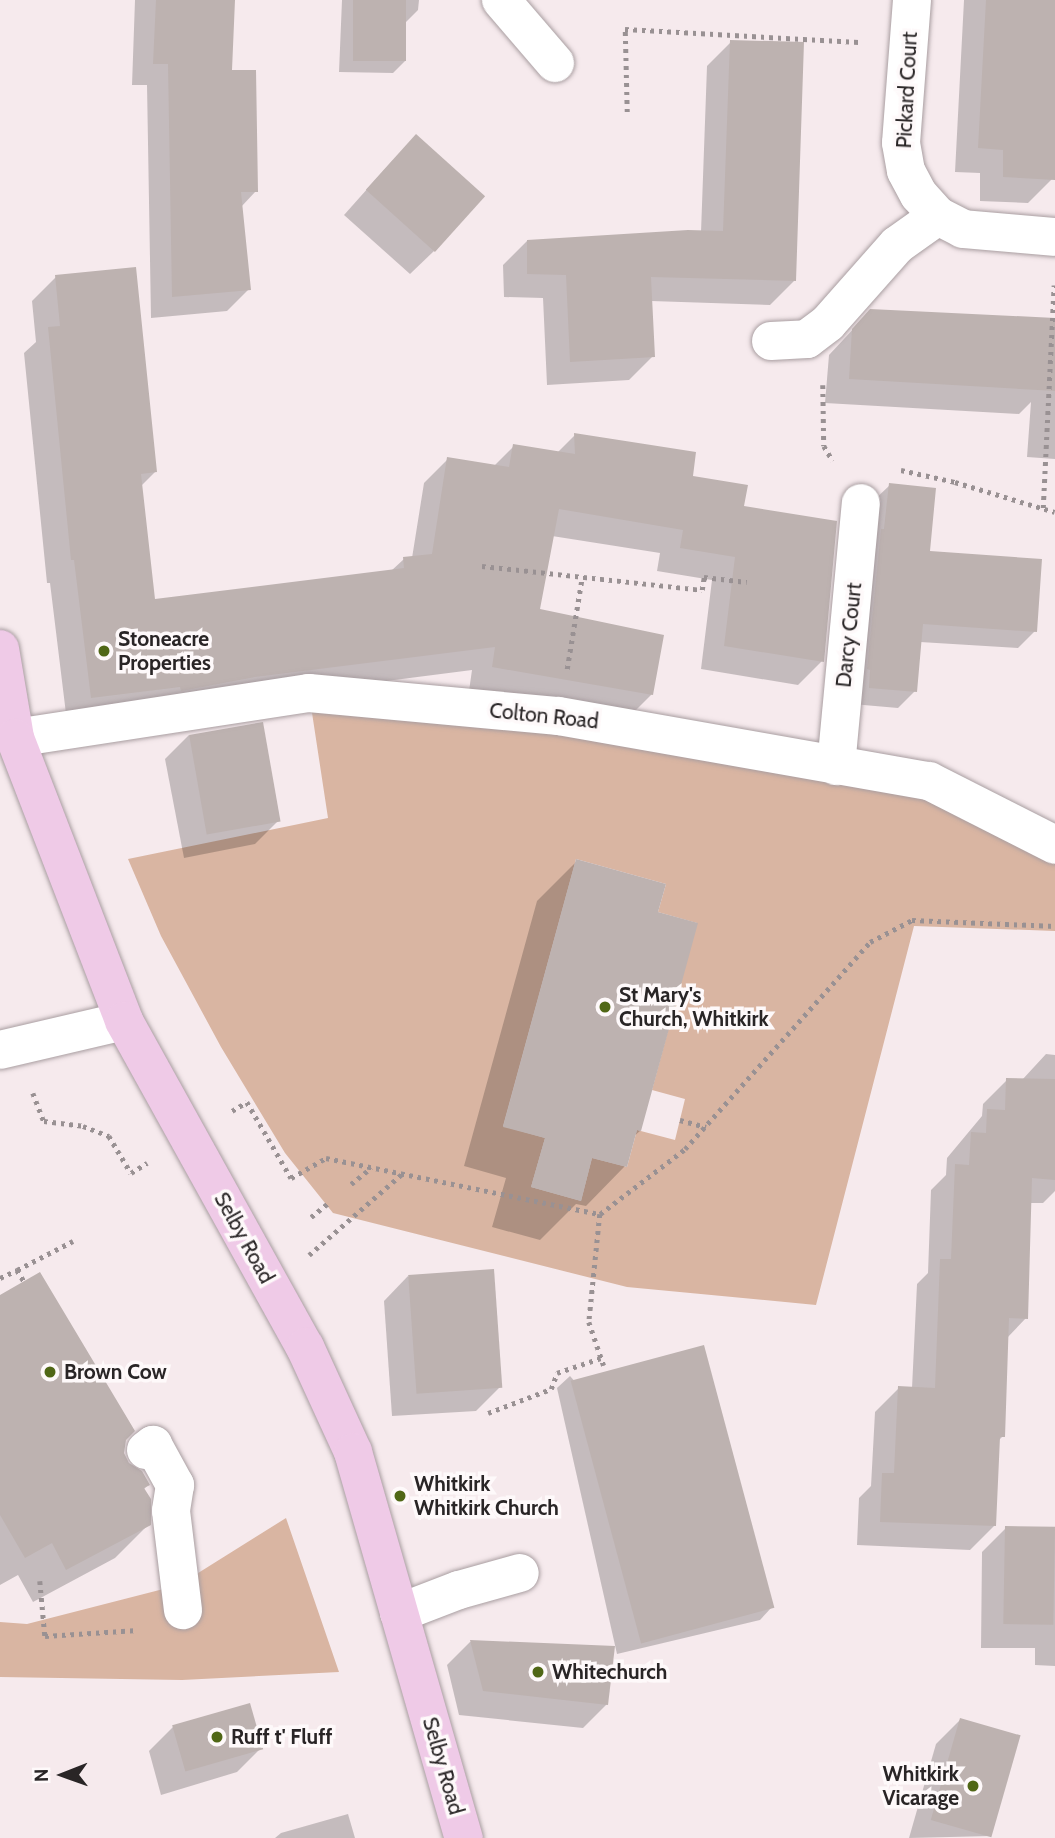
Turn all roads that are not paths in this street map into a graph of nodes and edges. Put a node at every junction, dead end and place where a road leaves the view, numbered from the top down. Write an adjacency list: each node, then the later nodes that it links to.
1 (501, 0): 3 (street)
2 (912, 0): 4 (street, Pickard Court)
3 (555, 64)
4 (938, 216): 5 (street, Pickard Court); 6 (street)
5 (1055, 237)
6 (789, 340)
7 (862, 503): 10 (street, Darcy Court)
8 (0, 649): 9 (main road, Selby Road)
9 (15, 738): 10 (street, Colton Road); 12 (main road, Selby Road)
10 (836, 766): 11 (street, Colton Road)
11 (1055, 845)
12 (124, 1021): 13 (street); 17 (main road, Selby Road)
13 (7, 1049)
14 (146, 1450): 16 (street)
15 (520, 1573): 17 (street)
16 (183, 1609)
17 (399, 1613): 18 (main road, Selby Road)
18 (464, 1838)

